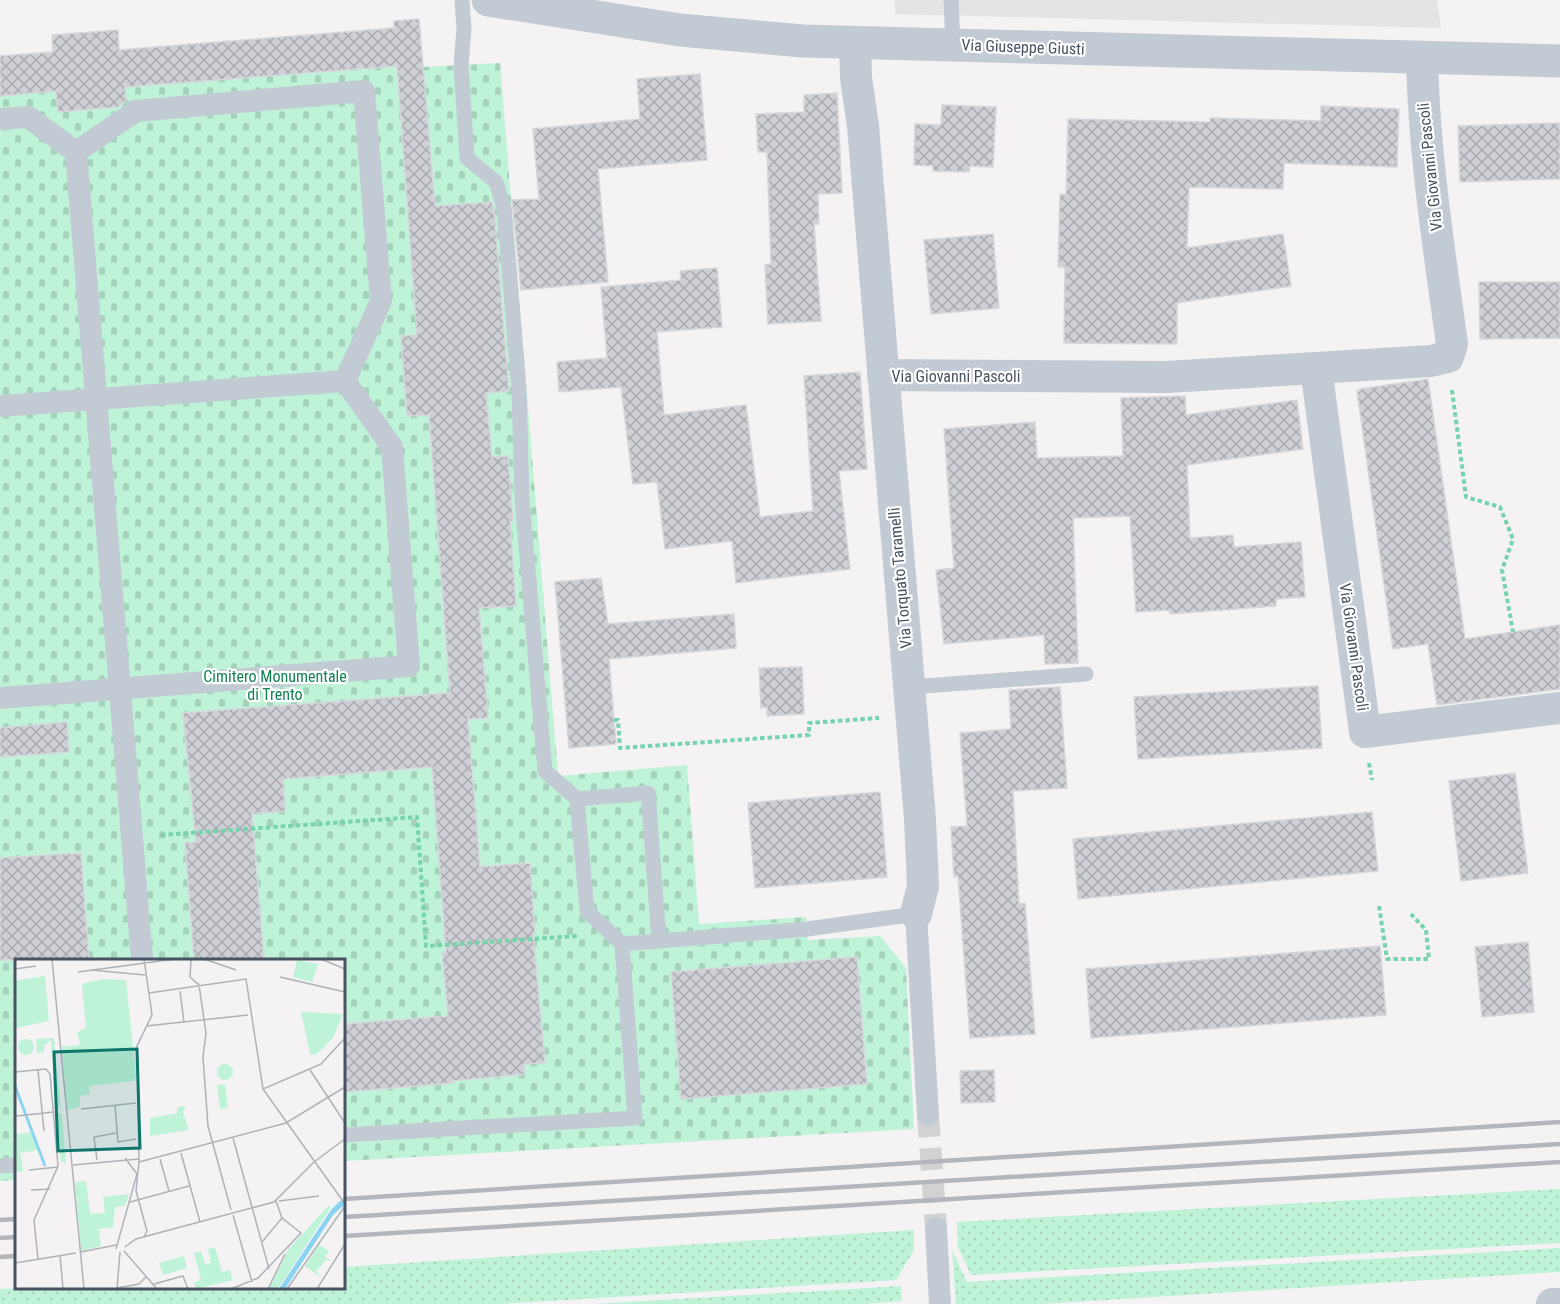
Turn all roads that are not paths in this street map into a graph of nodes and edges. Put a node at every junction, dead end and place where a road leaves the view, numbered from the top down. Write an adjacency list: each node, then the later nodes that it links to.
1 (462, 0): 20 (lane)
2 (488, 0): 4 (street, Via Giuseppe Giusti)
3 (951, 0): 5 (lane)
4 (855, 42): 5 (street, Via Giuseppe Giusti); 11 (street, Via Torquato Taramelli)
5 (953, 45): 6 (street, Via Giuseppe Giusti)
6 (1422, 58): 7 (street, Via Giuseppe Giusti); 10 (street, Via Giovanni Pascoli)
7 (1560, 61)
8 (0, 119): 9 (street)
9 (76, 153): 12 (street); 13 (street)
10 (1316, 368): 11 (street, Via Giovanni Pascoli); 19 (street, Via Giovanni Pascoli)
11 (883, 375): 18 (street, Via Torquato Taramelli)
12 (345, 381): 13 (street); 16 (street)
13 (96, 399): 14 (street); 16 (street)
14 (0, 406)
15 (1086, 674): 18 (lane)
16 (120, 688): 17 (street); 24 (street)
17 (0, 698)
18 (911, 702): 21 (street, Via Torquato Taramelli)
19 (1560, 708)
20 (577, 799): 22 (lane); 23 (lane)
21 (916, 914): 23 (lane); 25 (street, Via Torquato Taramelli)
22 (617, 939): 23 (lane); 26 (lane)
23 (659, 941)
24 (142, 959)
25 (928, 1115)
26 (345, 1135)
27 (15, 1165): 28 (lane)
28 (0, 1166)
29 (936, 1228): 30 (street)
30 (940, 1304)
31 (1552, 1304): 32 (street)
32 (1560, 1304)

